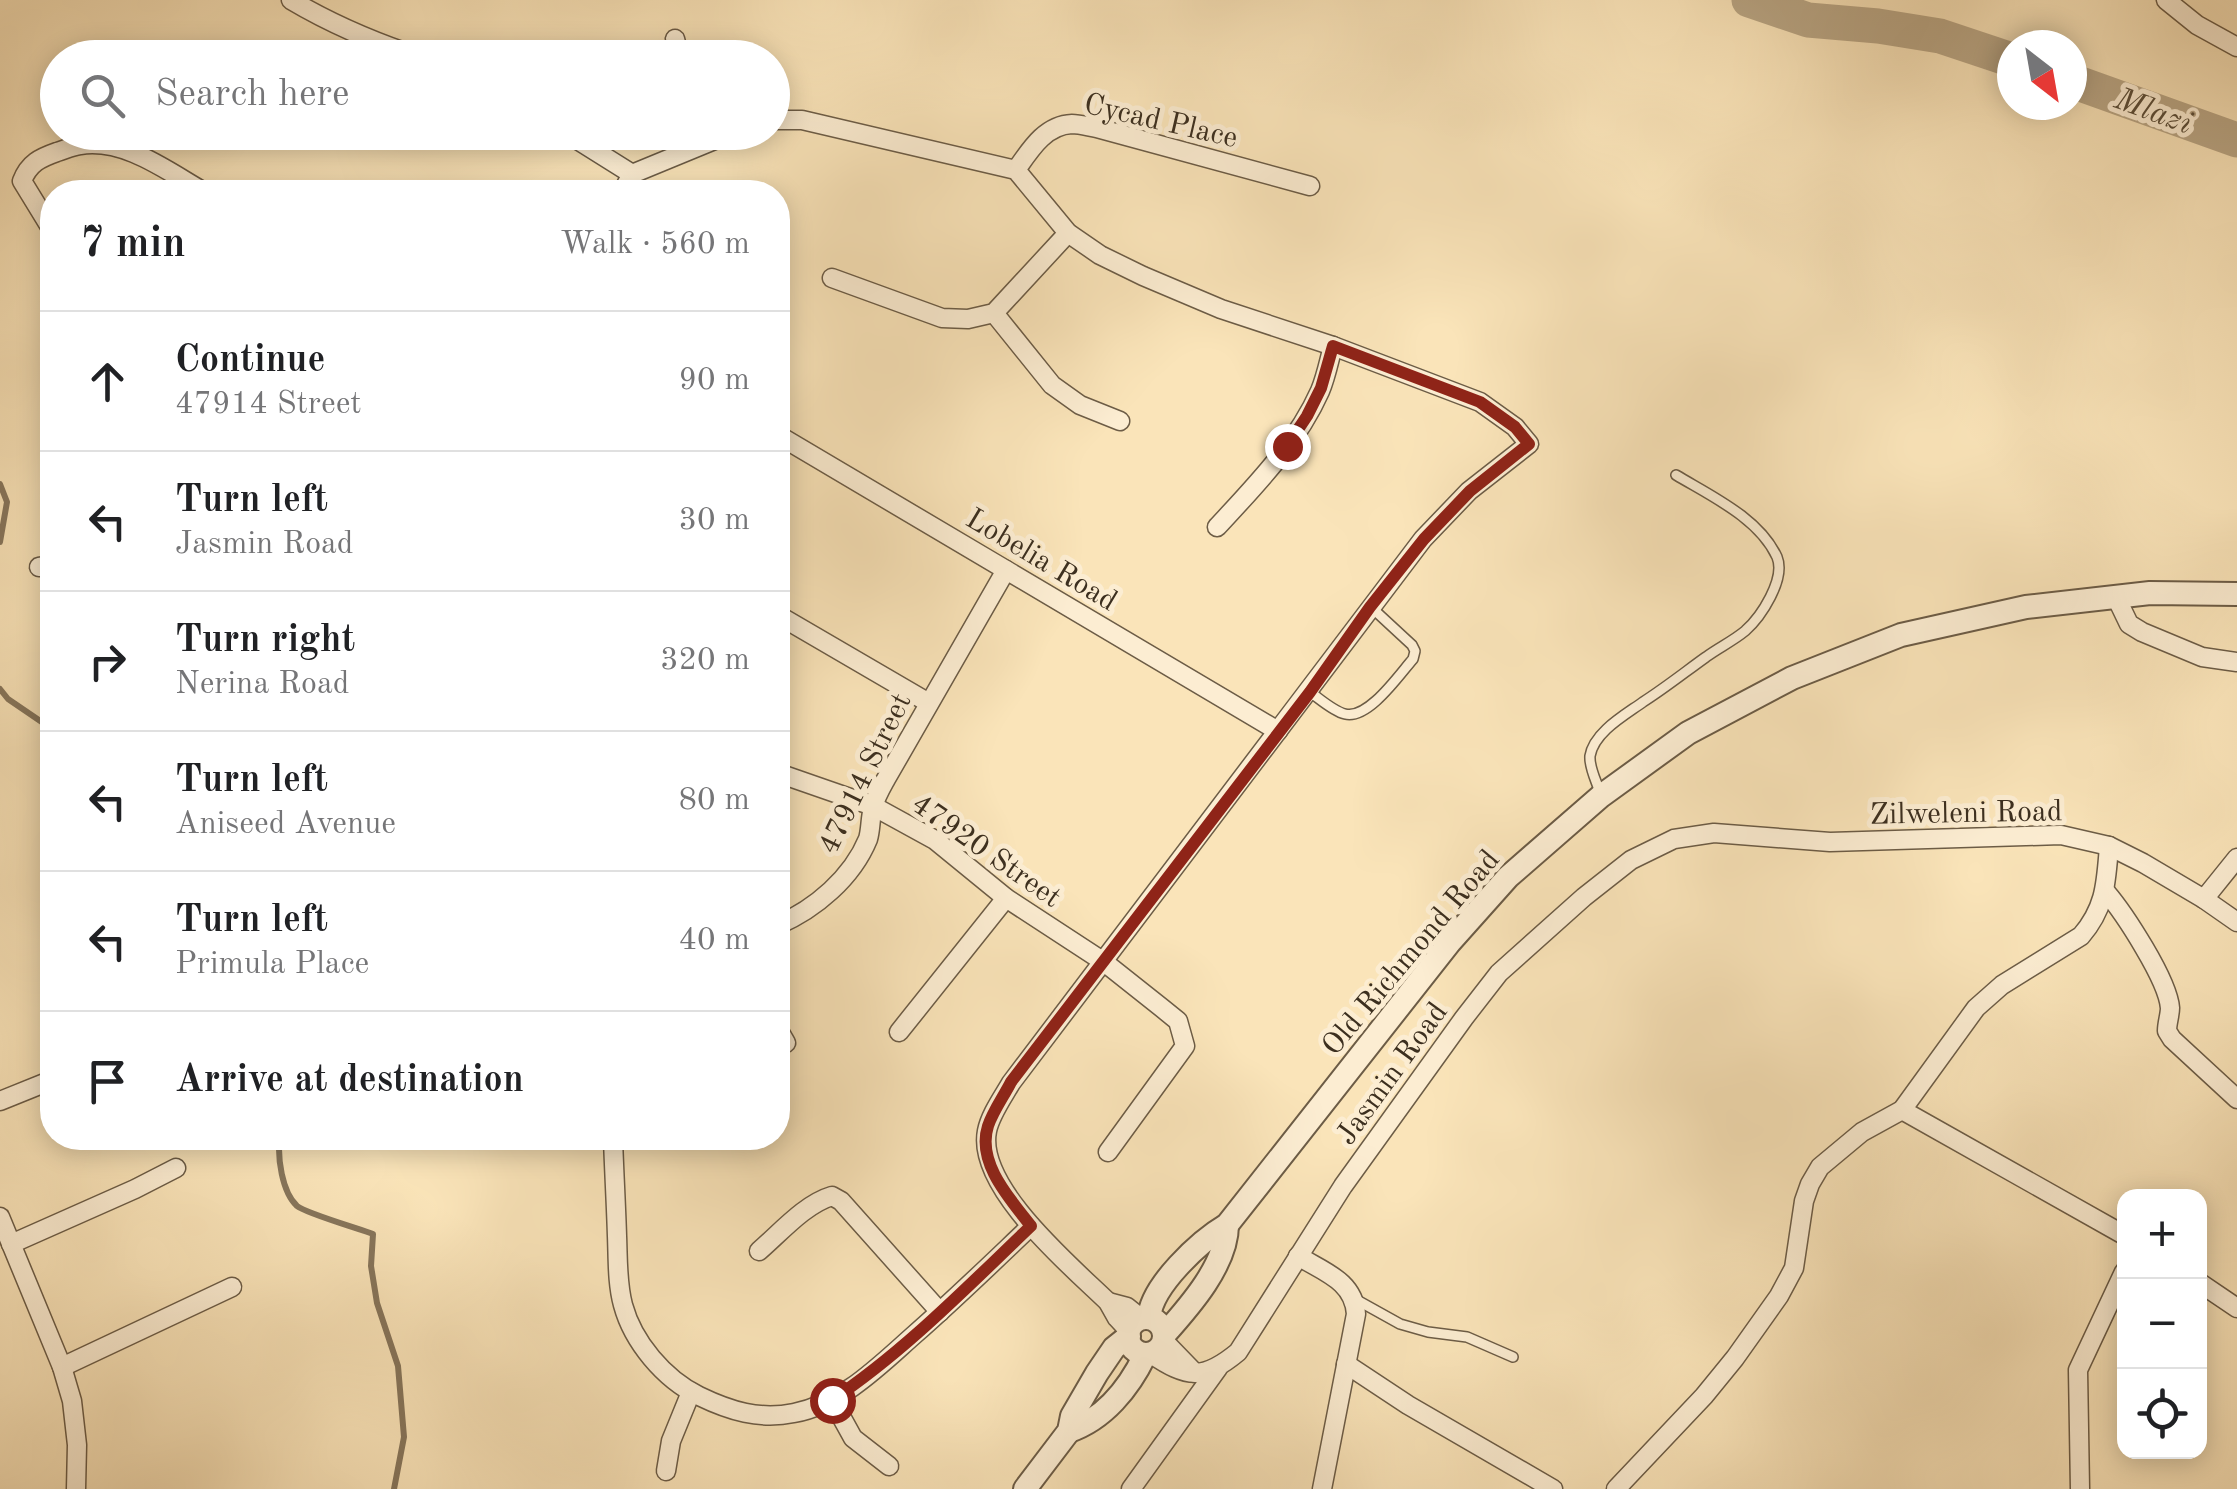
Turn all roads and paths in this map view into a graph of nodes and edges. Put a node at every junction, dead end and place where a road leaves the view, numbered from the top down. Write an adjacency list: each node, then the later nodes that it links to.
1 (292, 0): 3 (street)
2 (2166, 0): 4 (street)
3 (371, 40)
4 (2237, 47)
5 (790, 120): 10 (street)
6 (63, 150): 15 (street)
7 (126, 150): 12 (street)
8 (594, 150): 11 (street)
9 (679, 150): 11 (street)
10 (1016, 170): 14 (street, Cycad Place); 16 (street)
11 (632, 174): 13 (street)
12 (183, 180)
13 (629, 180)
14 (1310, 186)
15 (40, 210)
16 (1068, 233): 18 (street); 19 (street)
17 (832, 278): 18 (street)
18 (994, 313): 20 (street)
19 (1333, 346): 23 (street); 27 (street)
20 (1120, 421)
21 (790, 442): 24 (street, Lobelia Road)
22 (1676, 475): 34 (lane)
23 (1217, 528)
24 (1006, 570): 31 (street, 47914 Street); 32 (street, Lobelia Road)
25 (2237, 594): 26 (street, Old Richmond Road)
26 (2116, 597): 29 (street); 34 (street, Old Richmond Road)
27 (1370, 607): 30 (street); 30 (lane)
28 (790, 622): 31 (street)
29 (2237, 662)
30 (1310, 692): 32 (street)
31 (929, 703): 35 (street, 47914 Street)
32 (1278, 731): 44 (street)
33 (790, 777): 35 (street, 47920 Street)
34 (1601, 796): 54 (street, Old Richmond Road)
35 (873, 806): 40 (street, 47920 Street); 42 (street, 47914 Street)
36 (1674, 839): 37 (street, Zilweleni Road); 59 (street, Jasmin Road)
37 (2109, 846): 39 (street); 41 (street, Zilweleni Road)
38 (2237, 858): 41 (street)
39 (2106, 892): 47 (street); 49 (street)
40 (1006, 898): 44 (street, 47920 Street); 45 (street)
41 (2204, 898): 43 (street, Zilweleni Road)
42 (790, 920)
43 (2237, 922)
44 (1104, 962): 51 (street, 47920 Street); 55 (street)
45 (899, 1032)
46 (40, 1085): 48 (street)
47 (2237, 1099)
48 (0, 1101)
49 (1902, 1110): 56 (street); 80 (street)
50 (613, 1150): 71 (street)
51 (1108, 1152)
52 (176, 1168): 57 (street)
53 (0, 1216): 57 (street)
54 (1226, 1224): 66 (street, Old Richmond Road); 66 (street, Old Richmond Road)
55 (1031, 1226): 65 (street); 66 (street)
56 (2117, 1231)
57 (12, 1244): 69 (street)
58 (759, 1251): 65 (street)
59 (1298, 1256): 63 (street); 70 (street, Jasmin Road)
60 (2121, 1279): 81 (street)
61 (232, 1287): 69 (street)
62 (2207, 1288): 64 (street)
63 (1355, 1299): 67 (lane); 68 (street)
64 (2237, 1308)
65 (940, 1312): 72 (street)
66 (1146, 1336): 70 (street); 76 (street, Old Richmond Road)
67 (1513, 1357)
68 (1346, 1364): 78 (street); 79 (street)
69 (62, 1367): 75 (street)
70 (1218, 1368): 77 (street, Jasmin Road)
71 (691, 1392): 72 (street); 74 (street)
72 (832, 1400): 73 (street)
73 (889, 1466)
74 (666, 1471)
75 (76, 1489)
76 (1025, 1489)
77 (1131, 1489)
78 (1322, 1489)
79 (1553, 1489)
80 (1616, 1489)
81 (2080, 1489)

